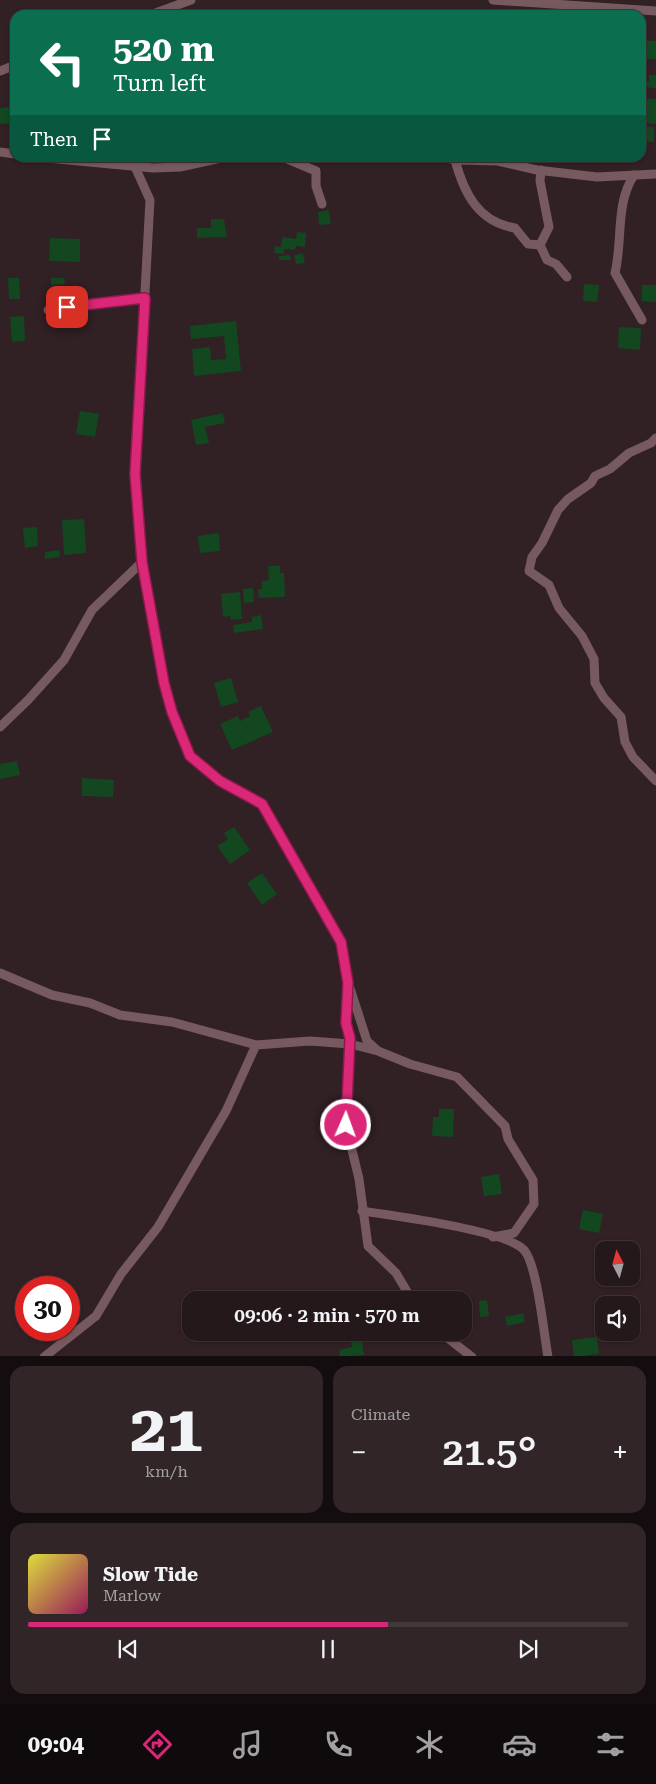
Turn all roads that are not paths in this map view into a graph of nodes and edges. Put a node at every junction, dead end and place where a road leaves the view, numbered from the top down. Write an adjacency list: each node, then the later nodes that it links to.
1 (191, 0): 4 (street)
2 (493, 0): 5 (street)
3 (650, 0): 5 (street)
4 (164, 10)
5 (652, 10)
6 (86, 162): 12 (street)
7 (133, 162): 12 (street)
8 (203, 162): 12 (street)
9 (295, 162): 16 (street)
10 (452, 162): 17 (street)
11 (503, 162): 13 (street)
12 (135, 167): 19 (street)
13 (541, 170): 15 (street); 17 (street)
14 (656, 174): 15 (street)
15 (634, 175): 21 (street)
16 (322, 204)
17 (540, 245): 18 (street)
18 (567, 277)
19 (145, 298): 20 (street); 23 (street)
20 (48, 310)
21 (642, 320)
22 (656, 438): 25 (street)
23 (142, 562): 24 (street); 27 (street)
24 (0, 727)
25 (656, 781)
26 (0, 973): 29 (street)
27 (348, 983): 28 (street); 30 (street)
28 (350, 1041): 29 (street); 30 (street); 31 (street)
29 (256, 1045): 35 (street)
30 (378, 1051): 32 (street)
31 (362, 1211): 32 (street); 33 (street)
32 (493, 1237): 37 (street)
33 (407, 1291)
34 (452, 1341): 36 (street)
35 (44, 1356)
36 (472, 1356)
37 (548, 1356)

